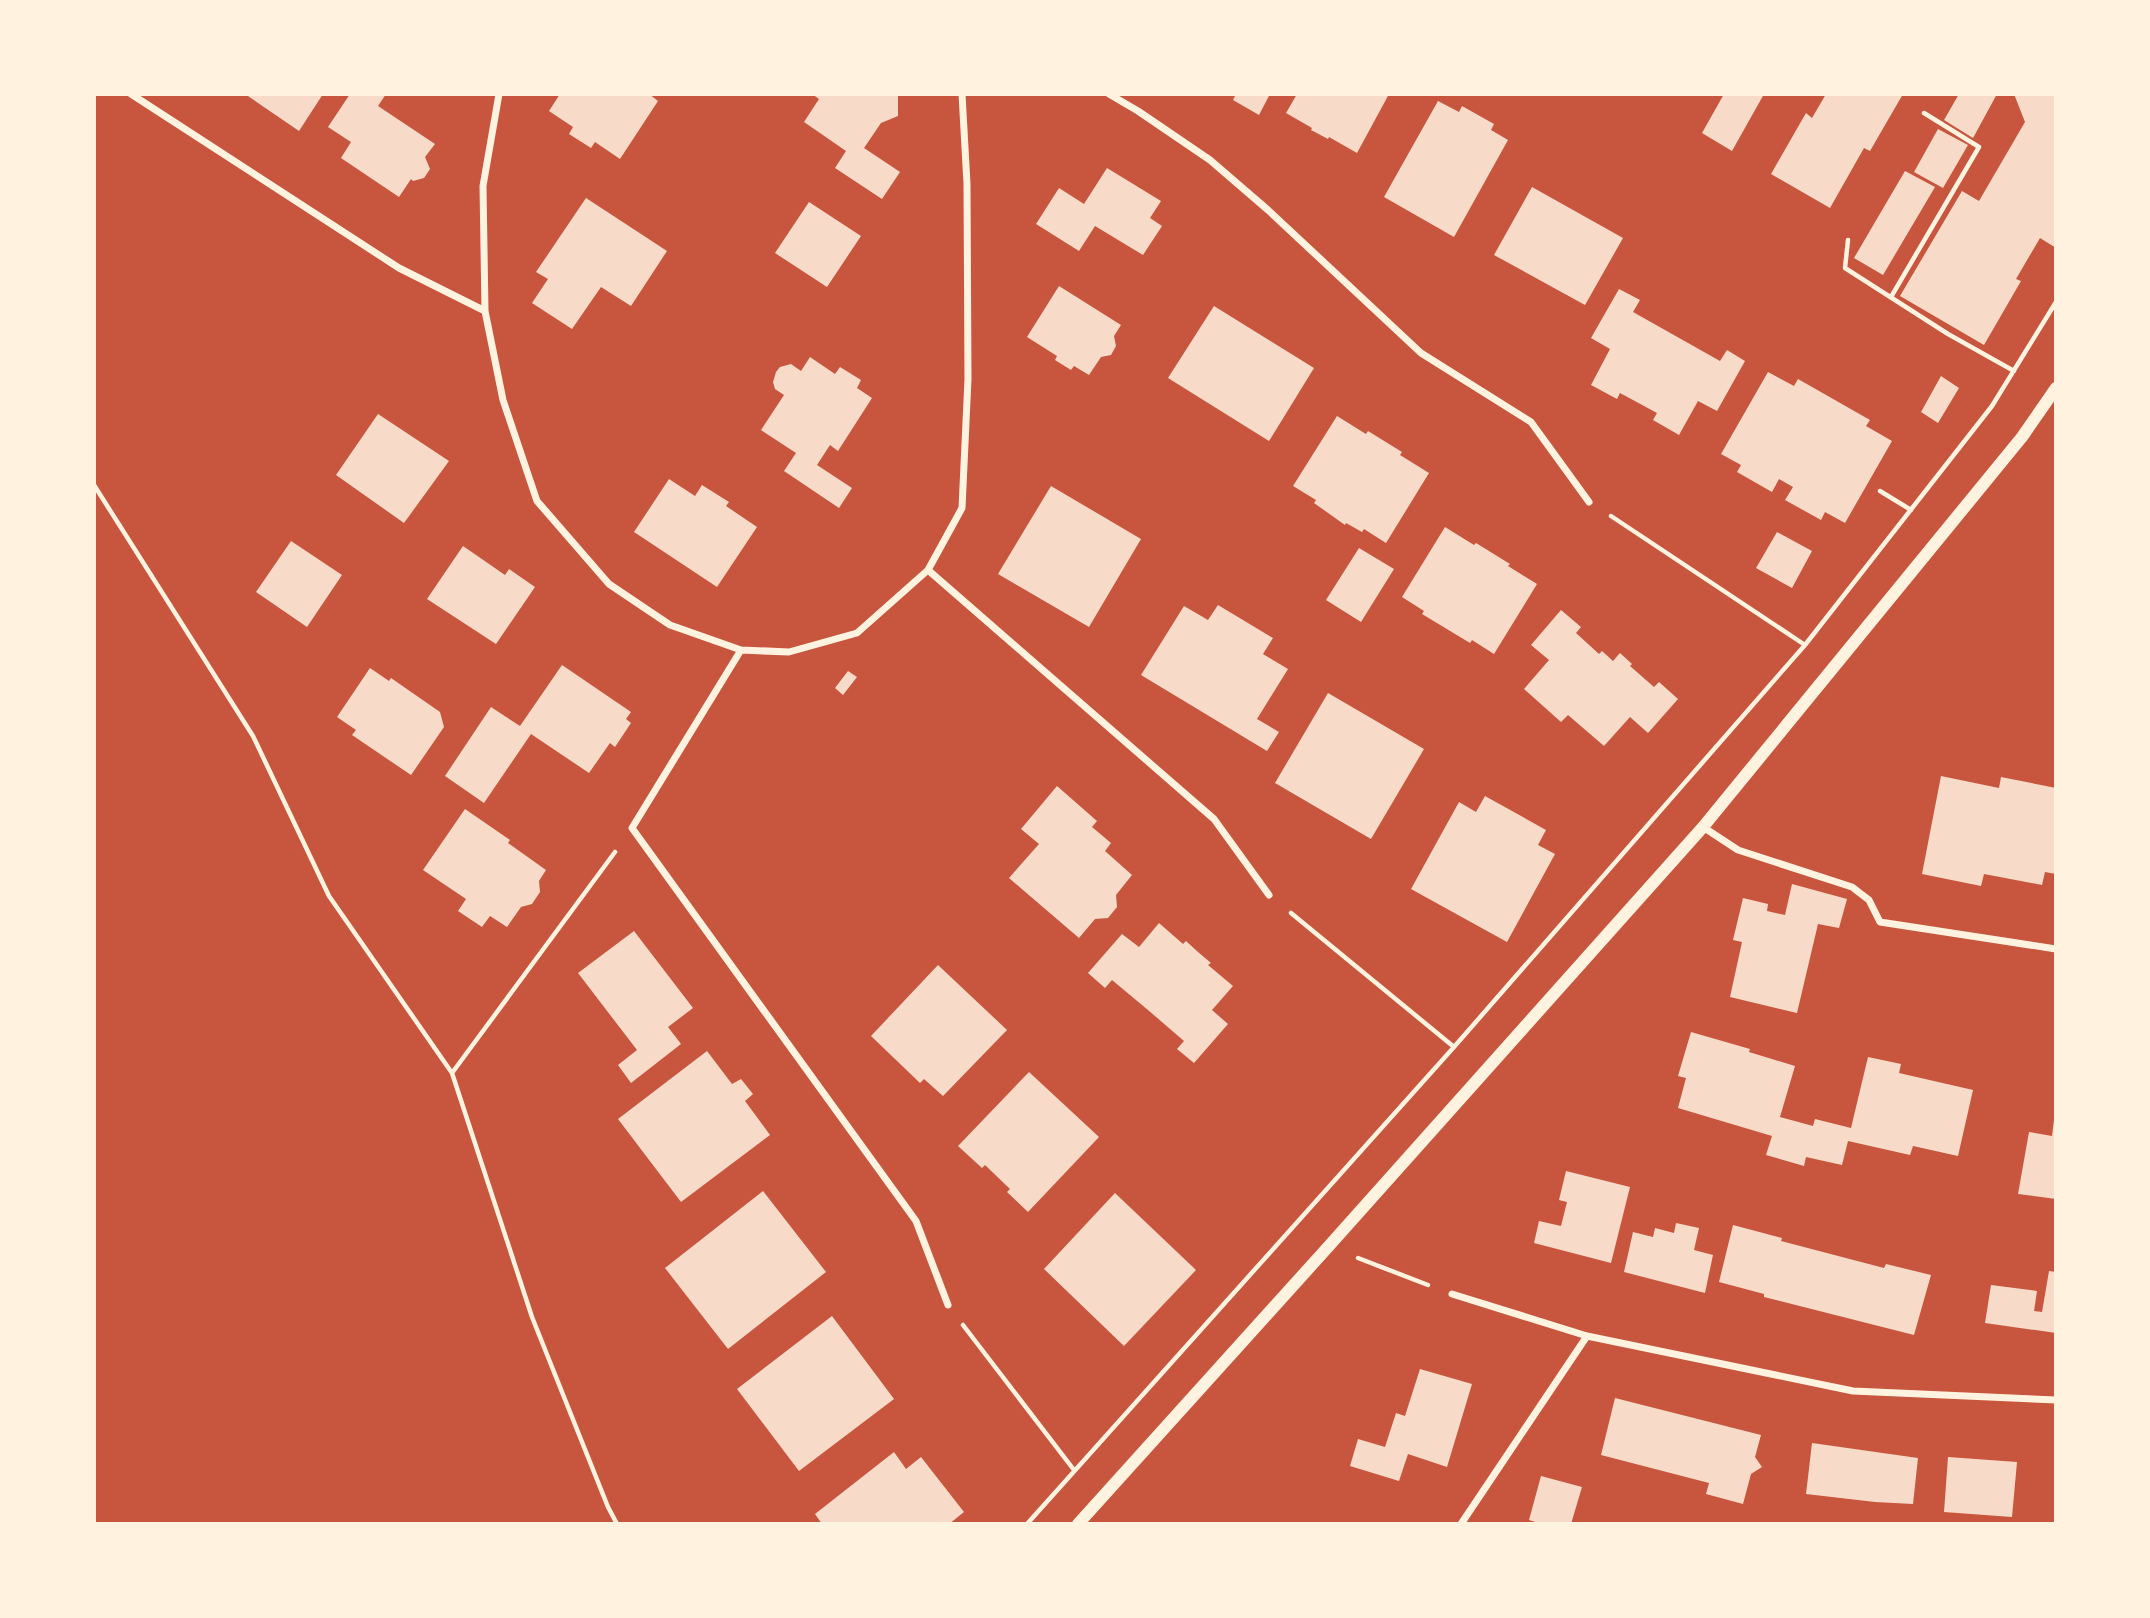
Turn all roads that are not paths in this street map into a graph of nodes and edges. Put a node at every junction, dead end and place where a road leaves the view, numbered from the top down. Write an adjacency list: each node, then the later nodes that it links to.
1 (131, 94): 5 (street)
2 (499, 94): 5 (street)
3 (961, 94): 8 (street)
4 (1109, 94): 7 (street)
5 (485, 311): 9 (street)
6 (2056, 388): 10 (street)
7 (1590, 502)
8 (928, 570): 9 (street); 11 (street)
9 (741, 650): 14 (street)
10 (1703, 827): 12 (street); 17 (street)
11 (1269, 895)
12 (2056, 948)
13 (1452, 1294): 15 (street)
14 (948, 1305)
15 (1587, 1336): 16 (street); 18 (street)
16 (2056, 1400)
17 (1078, 1524)
18 (1461, 1524)

